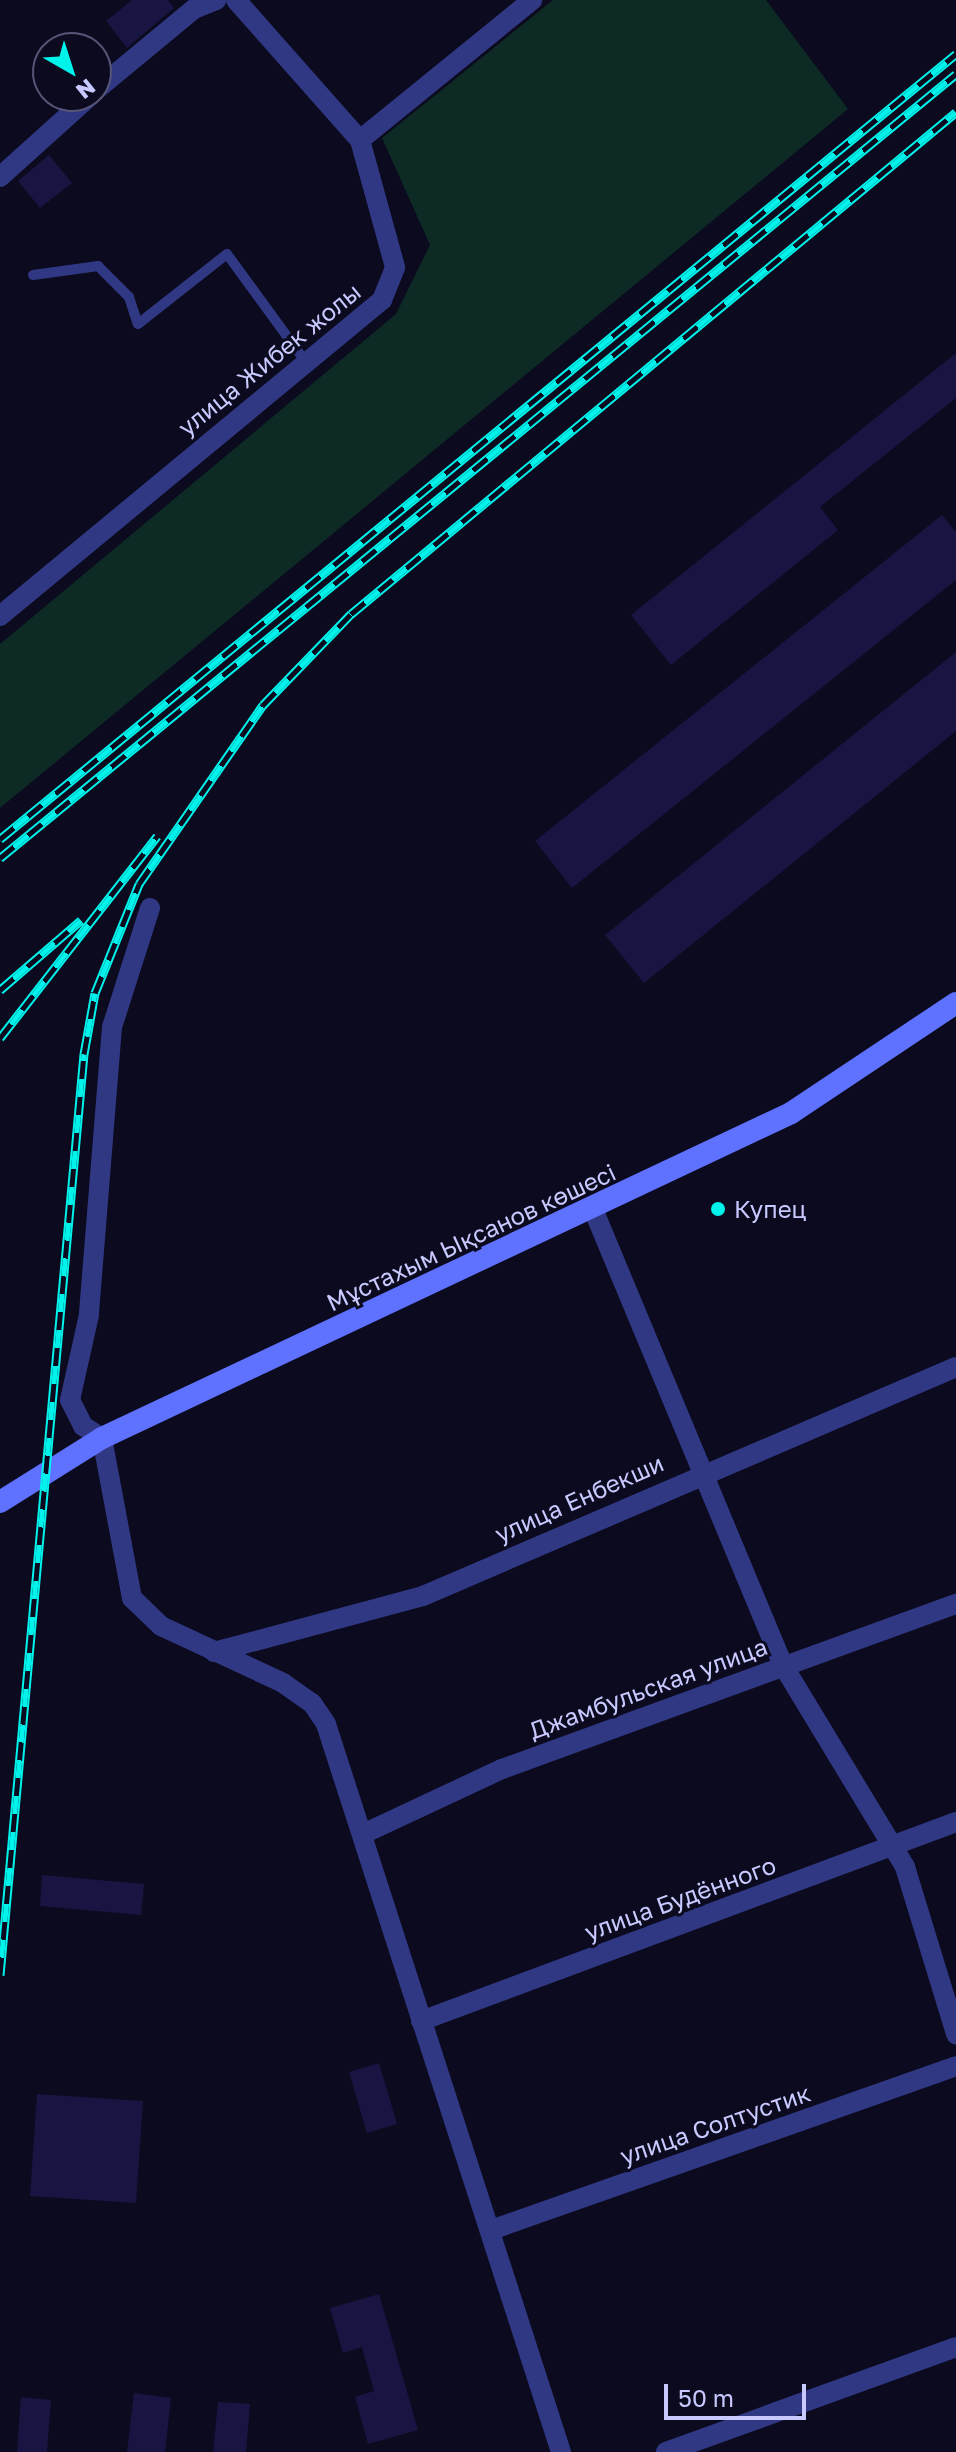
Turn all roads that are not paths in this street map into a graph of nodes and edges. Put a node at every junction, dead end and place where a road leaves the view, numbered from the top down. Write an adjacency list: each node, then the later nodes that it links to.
1 (216, 0): 4 (street)
2 (236, 0): 6 (street)
3 (532, 0): 6 (street)
4 (112, 77)
5 (72, 112): 7 (street)
6 (360, 140): 9 (street, улица Жибек жолы)
7 (0, 177)
8 (33, 275): 9 (lane)
9 (305, 361): 10 (street, улица Жибек жолы)
10 (0, 616)
11 (150, 908): 15 (street)
12 (956, 1003): 13 (main road, Мұстахым Ықсанов көшесі)
13 (593, 1209): 15 (main road, Мұстахым Ықсанов көшесі); 16 (street)
14 (956, 1367): 16 (street, улица Енбекши)
15 (102, 1438): 17 (main road, Мұстахым Ықсанов көшесі); 19 (street)
16 (699, 1473): 19 (street, улица Енбекши); 20 (street)
17 (0, 1502)
18 (956, 1604): 20 (street, Джамбульская улица)
19 (214, 1652): 22 (street)
20 (784, 1667): 22 (street, Джамбульская улица); 23 (street)
21 (956, 1822): 23 (street, улица Будённого)
22 (363, 1834): 24 (street)
23 (895, 1847): 24 (street, улица Будённого); 25 (street)
24 (421, 2021): 27 (street)
25 (956, 2034)
26 (956, 2066): 27 (street, улица Солтустик)
27 (491, 2230): 29 (street)
28 (956, 2347): 30 (street)
29 (561, 2452)
30 (666, 2452)

